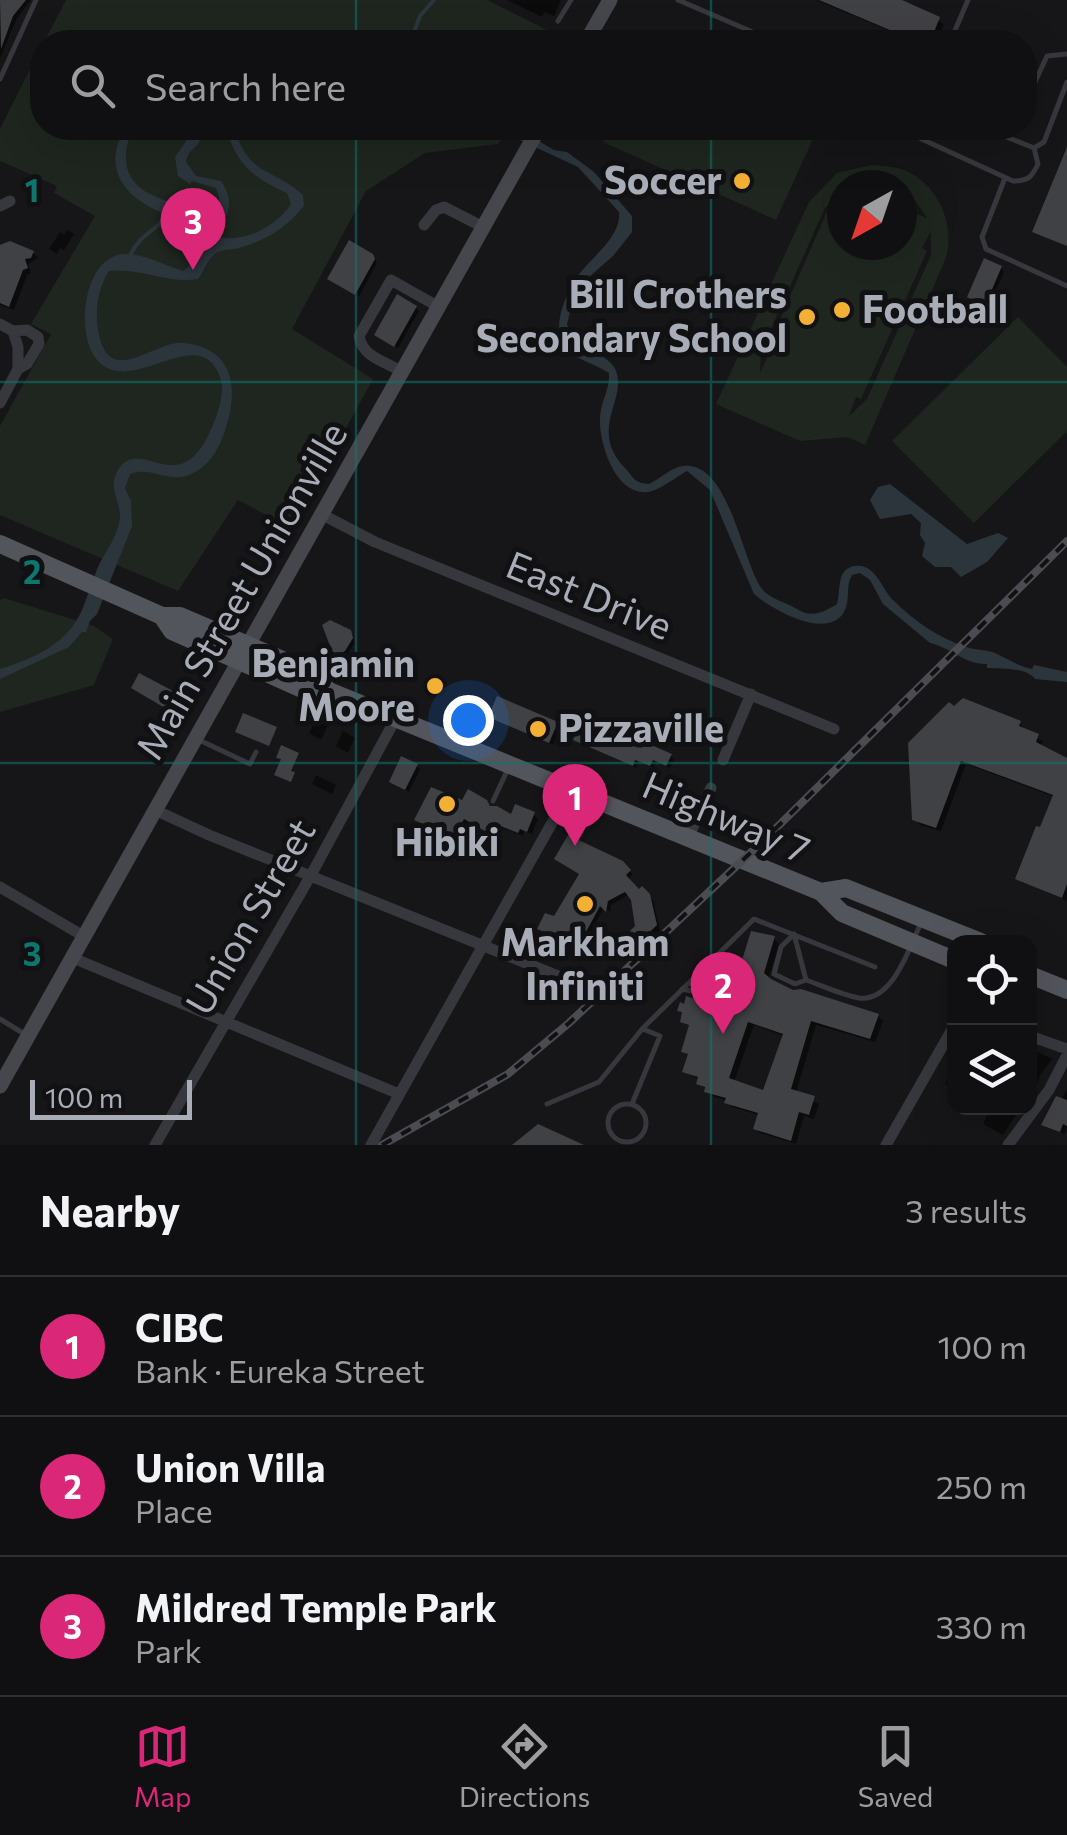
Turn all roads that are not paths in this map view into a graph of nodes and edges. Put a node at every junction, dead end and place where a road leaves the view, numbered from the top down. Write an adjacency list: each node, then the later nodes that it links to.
1 (36, 0): 12 (lane)
2 (571, 0): 6 (lane)
3 (678, 0): 8 (lane)
4 (968, 0): 9 (lane)
5 (606, 1): 7 (main road)
6 (558, 21)
7 (592, 30)
8 (748, 30)
9 (955, 30)
10 (1067, 54): 11 (lane)
11 (1037, 79)
12 (0, 80)
13 (1067, 82): 17 (lane)
14 (532, 140): 20 (main road, Main Street Unionville)
15 (924, 140): 18 (lane)
16 (1015, 140): 17 (lane)
17 (1034, 148): 18 (lane)
18 (1005, 178): 21 (lane)
19 (424, 225): 20 (street)
20 (483, 228): 22 (main road, Main Street Unionville)
21 (1067, 286)
22 (439, 307): 26 (main road, Main Street Unionville); 26 (street)
23 (0, 324): 24 (street)
24 (14, 332): 25 (street); 25 (street)
25 (18, 369): 27 (street)
26 (403, 372): 28 (main road, Main Street Unionville)
27 (0, 403)
28 (323, 515): 30 (main road, Main Street Unionville); 31 (street, East Drive)
29 (0, 544): 30 (main road, Highway 7)
30 (242, 653): 32 (main road, Highway 7); 34 (main road, Main Street Unionville)
31 (751, 694): 33 (street, East Drive); 36 (street)
32 (396, 718): 37 (main road, Highway 7); 43 (street, Union Street)
33 (834, 728)
34 (195, 738): 35 (lane); 41 (main road, Main Street Unionville)
35 (256, 752)
36 (723, 760)
37 (510, 764): 39 (main road, Highway 7); 40 (lane)
38 (711, 788): 42 (street)
39 (571, 789): 42 (main road, Highway 7); 51 (street)
40 (494, 801)
41 (156, 810): 43 (street); 49 (main road, Main Street Unionville)
42 (689, 836): 45 (main road, Highway 7)
43 (311, 875): 51 (street); 62 (street, Union Street)
44 (0, 886): 49 (street)
45 (821, 892): 46 (main road, Highway 7); 50 (main road, Highway 7)
46 (922, 920): 48 (main road, Highway 7); 50 (lane)
47 (794, 934): 54 (lane); 55 (lane); 57 (lane); 57 (lane)
48 (962, 935)
49 (85, 937): 53 (main road, Main Street Unionville)
50 (912, 942): 52 (main road, Highway 7); 57 (lane)
51 (484, 946): 58 (street); 69 (street)
52 (947, 957)
53 (72, 958): 62 (street); 64 (main road, Main Street Unionville)
54 (875, 967)
55 (698, 973): 59 (lane); 59 (lane)
56 (1037, 978): 60 (main road)
57 (806, 980)
58 (584, 986)
59 (682, 989): 63 (lane)
60 (1067, 990)
61 (0, 1020): 64 (lane)
62 (226, 1022): 69 (street); 73 (street, Union Street)
63 (643, 1028): 70 (lane); 71 (lane)
64 (28, 1036): 68 (main road, Main Street Unionville)
65 (947, 1038): 75 (street)
66 (1037, 1039): 67 (street)
67 (1067, 1052): 76 (street)
68 (0, 1086)
69 (399, 1094): 74 (street)
70 (546, 1104)
71 (632, 1104): 72 (lane); 72 (lane)
72 (618, 1143)
73 (154, 1145)
74 (371, 1145)
75 (886, 1145)
76 (1008, 1145)

